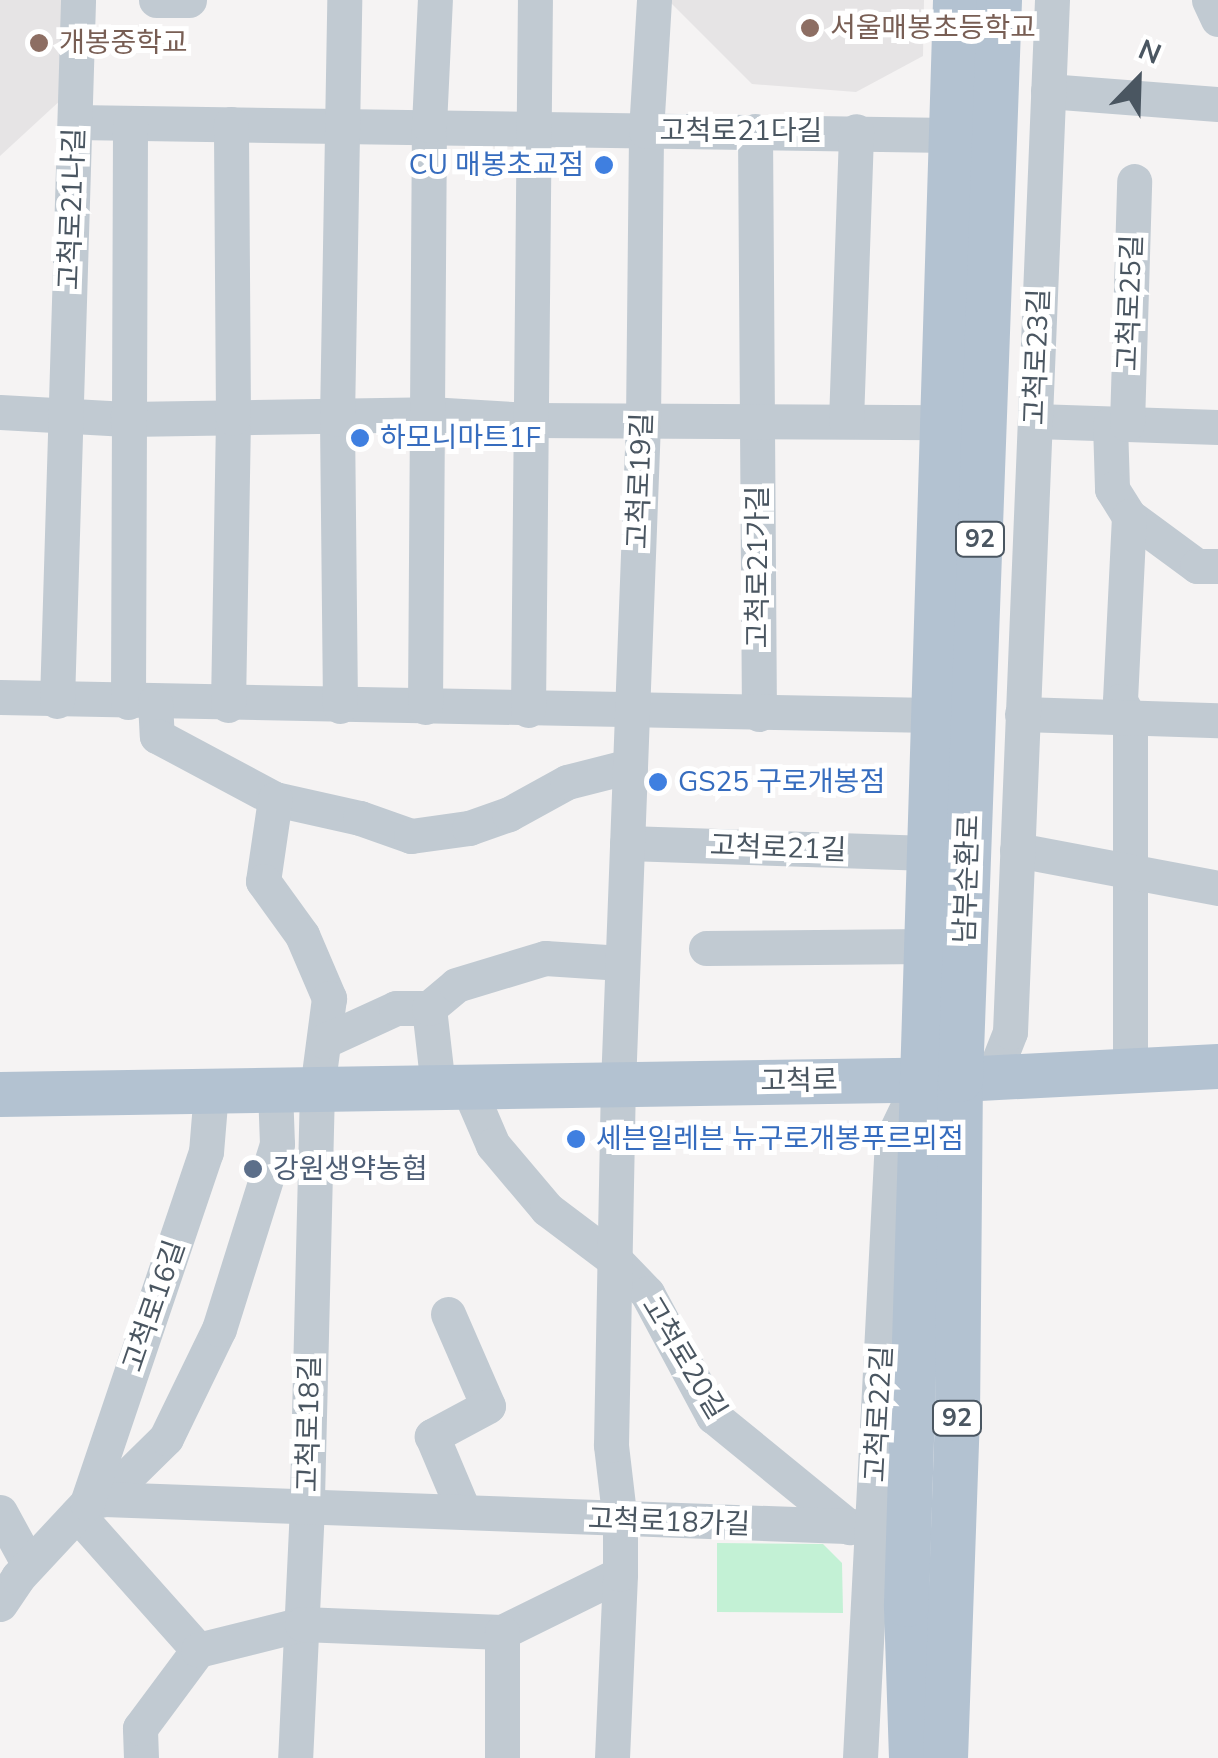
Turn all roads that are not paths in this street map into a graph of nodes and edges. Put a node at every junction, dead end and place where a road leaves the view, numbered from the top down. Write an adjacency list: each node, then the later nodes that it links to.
1 (78, 0): 15 (street, 고척로21나길)
2 (156, 0): 3 (street)
3 (188, 0)
4 (344, 0): 19 (street)
5 (436, 0): 18 (street)
6 (535, 0): 20 (street)
7 (654, 0): 21 (street, 고척로19길)
8 (954, 0): 24 (main road, 남부순환로 / 92)
9 (999, 0): 64 (main road, 남부순환로 / 92)
10 (1052, 0): 13 (street, 고척로23길)
11 (1209, 0): 12 (street)
12 (1218, 19)
13 (1048, 90): 14 (street); 36 (street, 고척로23길)
14 (1218, 104)
15 (75, 122): 16 (street, 고척로21다길); 28 (street, 고척로21나길)
16 (130, 123): 17 (street, 고척로21다길); 32 (street)
17 (230, 124): 19 (street, 고척로21다길); 30 (street)
18 (429, 124): 19 (street, 고척로21다길); 20 (street, 고척로21다길); 27 (street)
19 (340, 126): 31 (street)
20 (531, 129): 21 (street, 고척로21다길); 33 (street)
21 (646, 131): 22 (street, 고척로21다길); 34 (street, 고척로19길)
22 (754, 131): 23 (street, 고척로21다길); 35 (street)
23 (856, 131): 24 (street, 고척로21다길); 37 (street)
24 (950, 135): 38 (main road, 남부순환로 / 92)
25 (1134, 181): 39 (street, 고척로25길)
26 (0, 412): 28 (street)
27 (430, 414): 31 (street); 33 (street); 48 (street)
28 (66, 417): 32 (street); 44 (street)
29 (1218, 417): 40 (street)
30 (233, 418): 31 (street); 32 (street); 46 (street)
31 (338, 419): 47 (street)
32 (127, 420): 45 (street)
33 (531, 420): 34 (street); 49 (street)
34 (643, 421): 35 (street); 50 (street, 고척로19길)
35 (758, 421): 37 (street); 51 (street, 고척로21가길)
36 (1034, 421): 39 (street); 52 (street, 고척로23길)
37 (846, 422): 38 (street)
38 (942, 422): 53 (main road, 남부순환로 / 92)
39 (1118, 424): 40 (street); 41 (street, 고척로25길)
40 (1218, 428)
41 (1129, 516): 42 (street); 54 (street)
42 (1218, 566)
43 (0, 698): 44 (street)
44 (58, 700): 45 (street)
45 (141, 702): 46 (street); 57 (street)
46 (228, 705): 47 (street)
47 (340, 706): 48 (street)
48 (426, 708): 49 (street)
49 (528, 710): 50 (street)
50 (632, 711): 51 (street); 56 (street, 고척로19길)
51 (759, 714): 53 (street)
52 (1022, 714): 54 (street); 59 (street, 고척로23길)
53 (933, 715): 60 (main road, 남부순환로 / 92)
54 (1130, 718): 55 (street); 61 (street)
55 (1218, 720)
56 (630, 766): 57 (street); 58 (street, 고척로19길)
57 (275, 800): 67 (street)
58 (627, 843): 60 (street, 고척로21길); 65 (street, 고척로19길)
59 (1016, 850): 61 (street); 70 (street, 고척로23길)
60 (929, 853): 64 (main road, 남부순환로 / 92)
61 (1130, 871): 62 (street); 69 (street)
62 (1218, 888)
63 (706, 948): 64 (street)
64 (945, 955): 70 (main road, 남부순환로 / 92)
65 (622, 963): 66 (street); 71 (street, 고척로19길)
66 (429, 1008): 67 (street); 72 (street)
67 (324, 1041): 73 (street)
68 (1218, 1066): 69 (main road, 고척로)
69 (1130, 1070): 70 (main road, 고척로)
70 (958, 1078): 71 (main road, 고척로); 83 (street, 고척로22길); 87 (main road, 남부순환로 / 92); 98 (main road, 남부순환로 / 92)
71 (618, 1085): 72 (main road, 고척로); 76 (street, 고척로20길)
72 (453, 1087): 73 (main road, 고척로); 76 (street)
73 (296, 1089): 74 (main road, 고척로); 78 (street); 79 (street, 고척로18길)
74 (210, 1091): 75 (main road, 고척로); 78 (street, 고척로16길)
75 (0, 1094)
76 (616, 1261): 82 (street, 고척로20길); 83 (street, 고척로20길)
77 (448, 1314): 81 (street)
78 (89, 1505): 79 (street, 고척로18가길); 84 (street, 고척로16길); 90 (street)
79 (307, 1507): 81 (street, 고척로18가길); 88 (street, 고척로18길)
80 (0, 1512): 84 (street)
81 (464, 1512): 82 (street, 고척로18가길)
82 (620, 1522): 83 (street, 고척로18가길); 85 (street, 고척로20길)
83 (862, 1527): 95 (street, 고척로22길)
84 (30, 1564): 86 (street, 고척로16길)
85 (620, 1574): 89 (street); 94 (street, 고척로20길)
86 (0, 1604)
87 (906, 1604): 96 (main road); 97 (main road, 남부순환로 / 92)
88 (302, 1624): 89 (street); 90 (street); 92 (street, 고척로18길)
89 (502, 1632): 93 (street)
90 (198, 1650): 91 (street)
91 (142, 1758)
92 (295, 1758)
93 (502, 1758)
94 (612, 1758)
95 (860, 1758)
96 (889, 1758)
97 (911, 1758)
98 (944, 1758)

